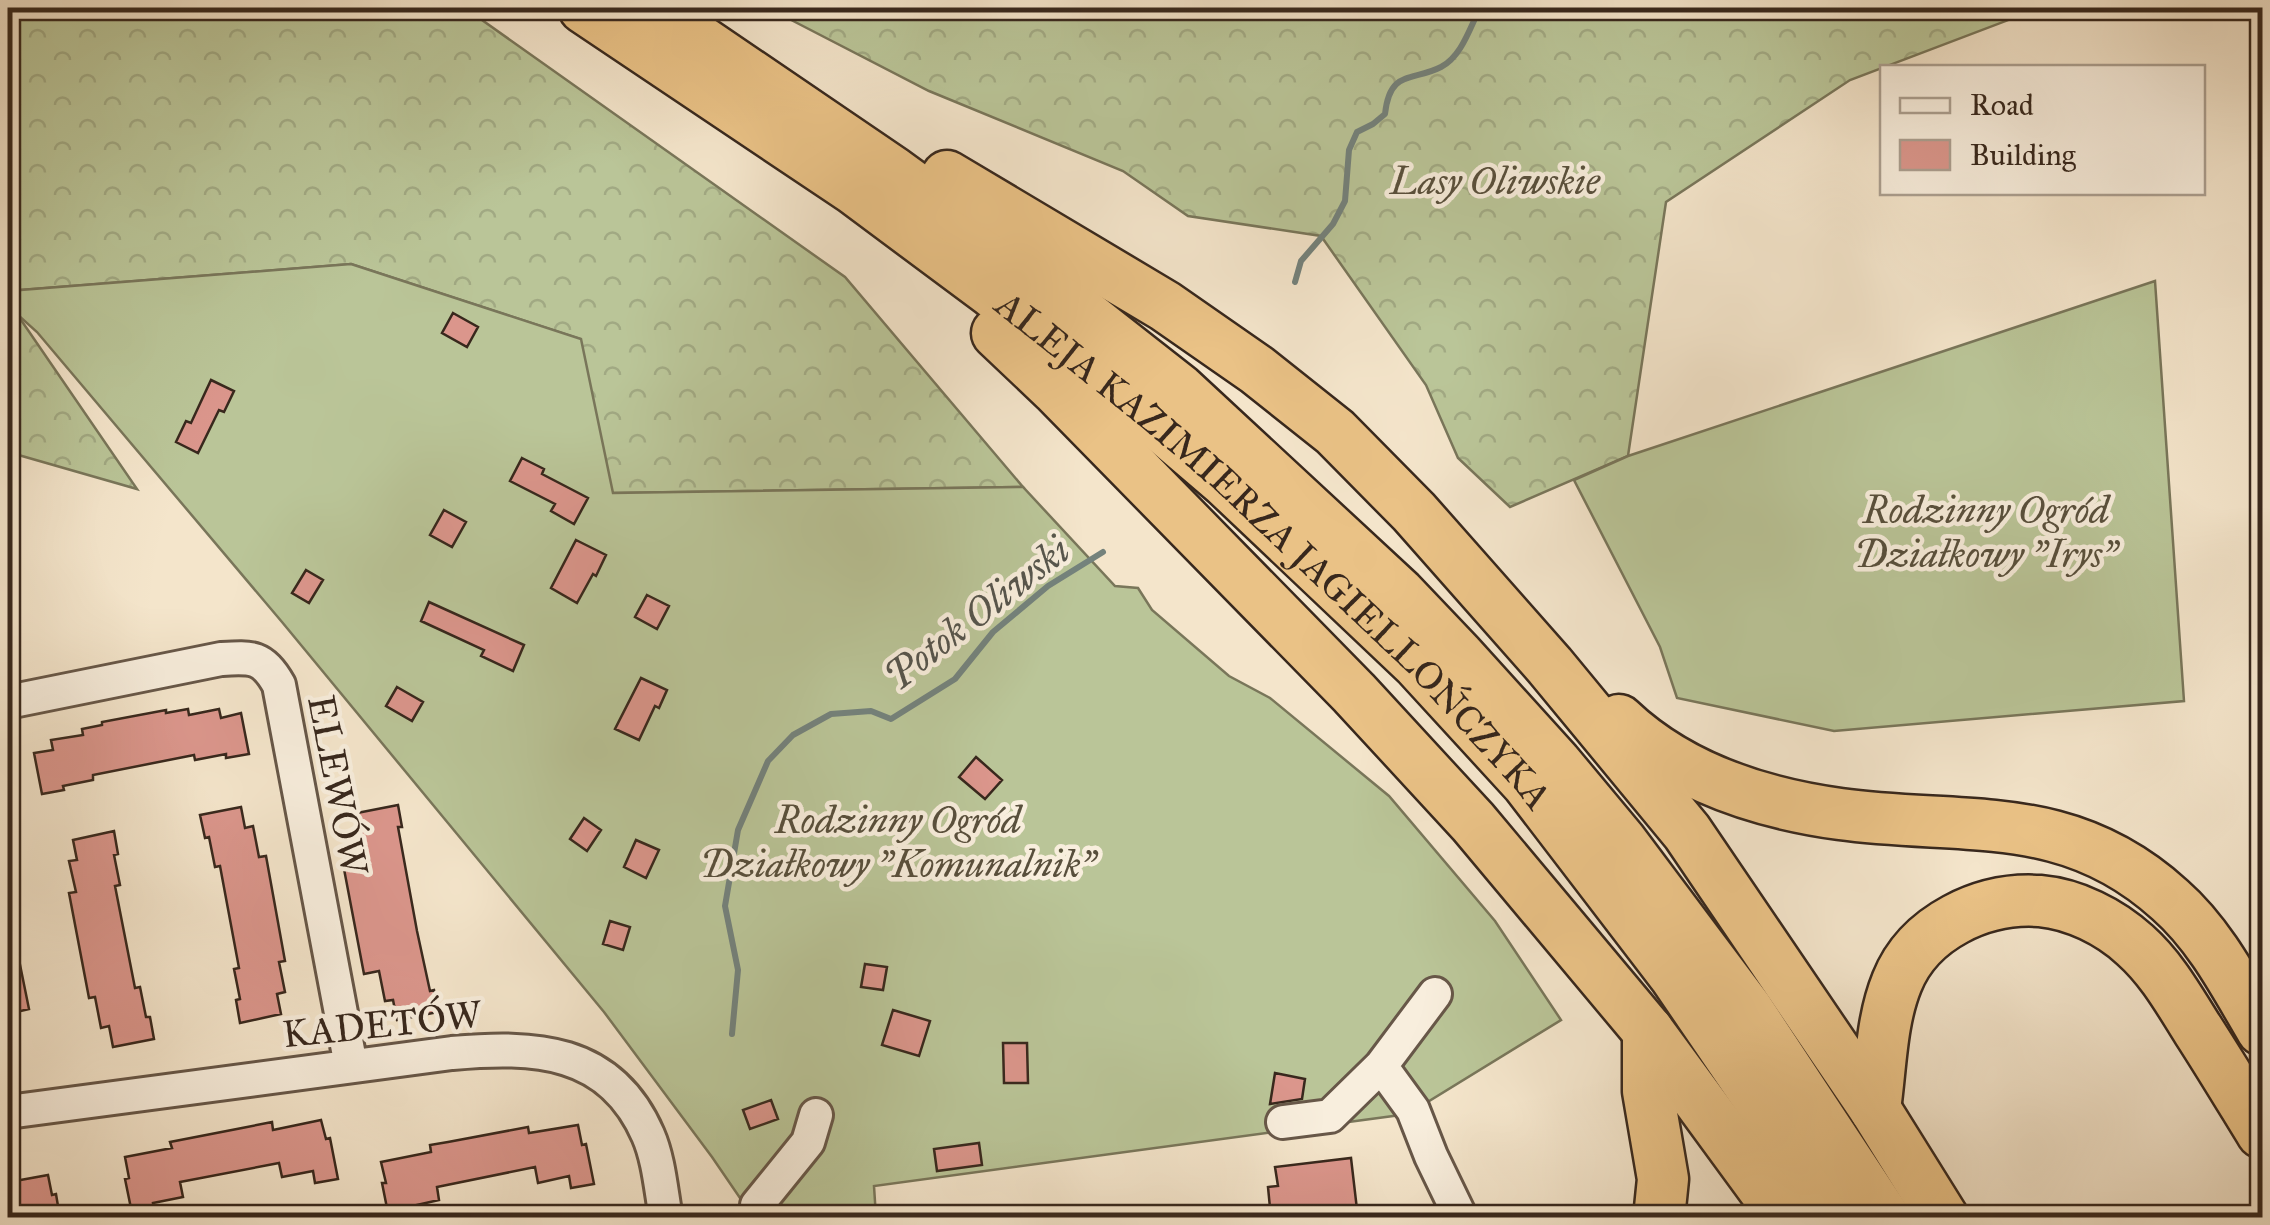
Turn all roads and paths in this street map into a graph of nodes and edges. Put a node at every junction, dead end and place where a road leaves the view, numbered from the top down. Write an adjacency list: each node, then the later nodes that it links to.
1 (611, 16): 2 (highway, ALEJA KAZIMIERZA JAGIELLOŃCZYKA); 7 (highway); 20 (highway, ALEJA KAZIMIERZA JAGIELLOŃCZYKA)
2 (809, 114): 3 (highway); 21 (highway, ALEJA KAZIMIERZA JAGIELLOŃCZYKA)
3 (1550, 666): 6 (highway); 10 (highway)
4 (8, 702): 8 (street, ELEWÓW)
5 (1435, 994): 9 (street)
6 (2262, 1030)
7 (1648, 1031): 18 (highway); 19 (highway)
8 (351, 1066): 11 (street, KADETÓW); 15 (street, KADETÓW)
9 (1381, 1066): 13 (street); 17 (street)
10 (1876, 1109): 14 (highway); 22 (highway)
11 (8, 1112)
12 (816, 1115): 16 (street)
13 (1283, 1122)
14 (2262, 1133)
15 (666, 1218)
16 (766, 1218)
17 (1460, 1218)
18 (1659, 1218)
19 (1785, 1218)
20 (1840, 1218)
21 (1885, 1218)
22 (1943, 1218)

